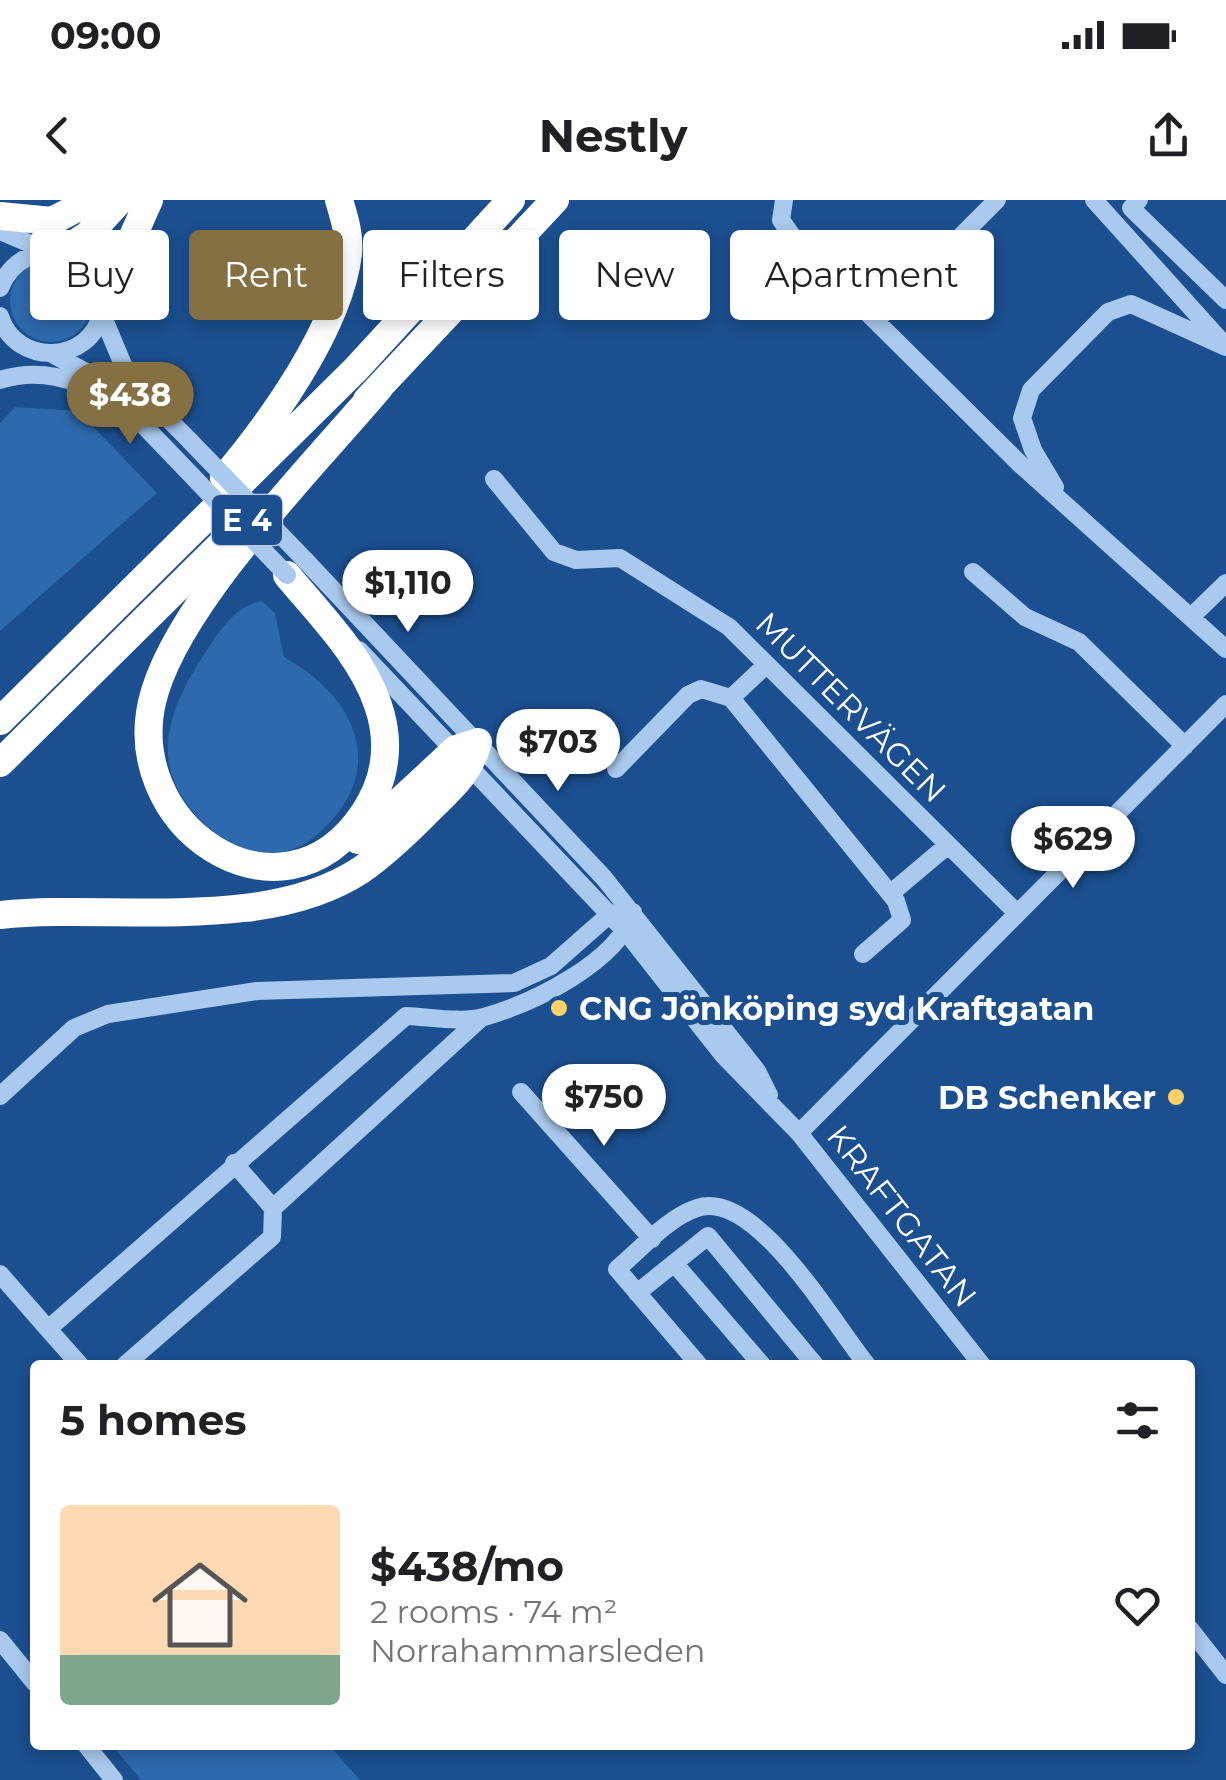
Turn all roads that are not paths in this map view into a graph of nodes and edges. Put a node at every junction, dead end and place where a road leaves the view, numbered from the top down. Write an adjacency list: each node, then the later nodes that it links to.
1 (92, 200): 11 (highway)
2 (120, 200): 12 (highway)
3 (149, 200): 13 (highway)
4 (338, 200): 36 (highway)
5 (511, 200): 36 (highway, E 4)
6 (555, 200): 28 (highway, E 4)
7 (784, 200): 22 (street)
8 (997, 200): 22 (street)
9 (1094, 200): 24 (street)
10 (1139, 200): 18 (street)
11 (0, 216)
12 (93, 230)
13 (136, 230)
14 (0, 231): 15 (street)
15 (30, 242)
16 (30, 258): 17 (street)
17 (0, 288)
18 (1226, 300)
19 (0, 316): 23 (street)
20 (96, 320): 26 (street)
21 (106, 320): 32 (street, bridge)
22 (876, 321): 31 (street)
23 (22, 346): 25 (street); 26 (street)
24 (1226, 346): 31 (street)
25 (0, 354)
26 (54, 354): 29 (street)
27 (0, 380): 29 (street)
28 (379, 388): 44 (highway, E 4); 47 (highway)
29 (121, 404): 32 (street, bridge)
30 (494, 479): 38 (street, MUTTERVÄGEN)
31 (1063, 500): 35 (street)
32 (296, 568): 43 (street); 47 (highway)
33 (972, 572): 42 (street)
34 (1226, 584): 35 (street)
35 (1192, 616): 37 (street)
36 (95, 628): 41 (highway, E 4)
37 (1226, 649)
38 (766, 665): 39 (street); 46 (street, MUTTERVÄGEN)
39 (731, 698): 45 (street); 48 (street)
40 (1226, 704): 42 (street)
41 (0, 720)
42 (1184, 746): 51 (street)
43 (469, 753): 47 (highway); 49 (street, KRAFTGATAN); 50 (street, KRAFTGATAN); 52 (highway)
44 (0, 764)
45 (616, 770)
46 (948, 845): 48 (street); 51 (street, MUTTERVÄGEN)
47 (311, 859)
48 (890, 893): 54 (street)
49 (634, 912): 50 (street); 53 (street); 58 (street, KRAFTGATAN)
50 (610, 914): 53 (street, KRAFTGATAN); 57 (street)
51 (1017, 914): 59 (street)
52 (0, 915)
53 (627, 932): 55 (street); 58 (street, KRAFTGATAN)
54 (863, 954)
55 (482, 1018): 60 (street); 61 (street)
56 (520, 1092): 62 (street)
57 (0, 1096)
58 (774, 1104): 59 (street, KRAFTGATAN)
59 (799, 1133): 73 (street, KRAFTGATAN)
60 (234, 1163): 61 (street); 66 (street)
61 (272, 1208): 68 (street)
62 (652, 1239): 65 (street); 72 (street)
63 (674, 1263): 65 (street); 70 (street); 71 (street)
64 (0, 1274): 66 (street)
65 (637, 1292): 69 (street)
66 (48, 1329): 67 (street)
67 (76, 1360)
68 (131, 1360)
69 (695, 1360)
70 (758, 1360)
71 (811, 1360)
72 (862, 1360)
73 (978, 1360)
74 (1195, 1636): 76 (street)
75 (0, 1640): 77 (street)
76 (1226, 1675)
77 (30, 1677)
78 (90, 1750): 79 (street)
79 (109, 1773): 80 (street)
80 (86, 1780)

